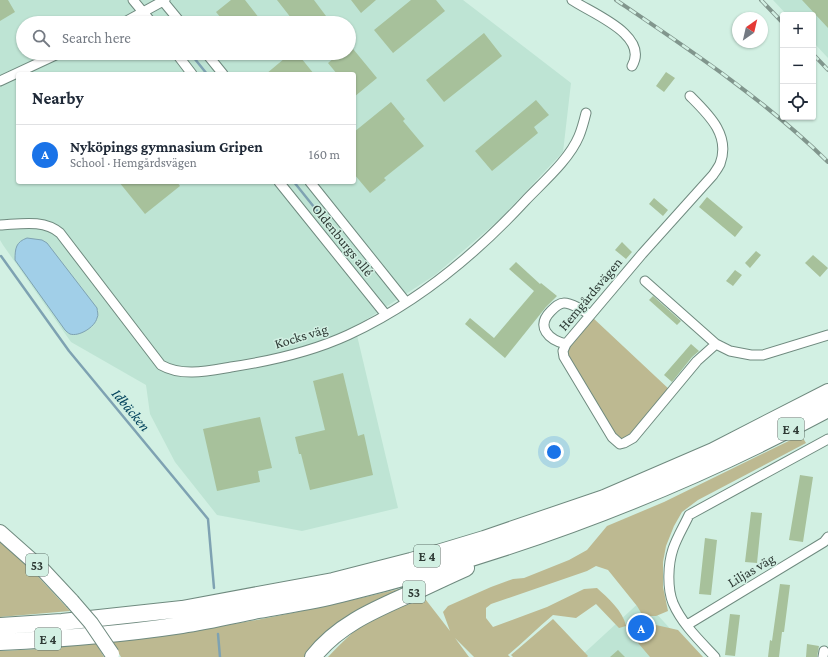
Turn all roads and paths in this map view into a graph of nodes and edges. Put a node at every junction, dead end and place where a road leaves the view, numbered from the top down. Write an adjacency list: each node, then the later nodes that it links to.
1 (133, 0): 4 (street)
2 (163, 0): 4 (street); 7 (street)
3 (572, 0): 11 (street)
4 (143, 13): 5 (street); 6 (street)
5 (137, 16)
6 (146, 16)
7 (176, 16)
8 (45, 60): 12 (street)
9 (181, 60): 13 (street)
10 (212, 60): 14 (street)
11 (632, 66)
12 (19, 72)
13 (190, 72)
14 (221, 72)
15 (16, 74): 16 (street)
16 (0, 81)
17 (690, 96): 25 (street, Hemgårdsvägen)
18 (586, 113): 23 (street, Kocks väg)
19 (281, 184): 24 (street, Oldenburgs allé)
20 (312, 184): 23 (street, Oldenburgs allé)
21 (0, 225): 24 (street, Kocks väg)
22 (645, 281): 28 (street)
23 (406, 302): 24 (street, Kocks väg)
24 (386, 315)
25 (590, 315): 27 (street, Hemgårdsvägen); 27 (street)
26 (828, 336): 28 (street)
27 (566, 344): 28 (street, Hemgårdsvägen)
28 (716, 344)
29 (828, 392): 36 (highway, E 4)
30 (828, 409): 34 (highway, E 4)
31 (828, 439): 35 (street)
32 (0, 532): 38 (main road, 53, bridge)
33 (828, 537): 35 (street, Liljas väg)
34 (524, 541): 37 (highway, E 4); 39 (highway, 53)
35 (687, 625): 40 (street)
36 (0, 626)
37 (0, 642)
38 (113, 656)
39 (313, 657)
40 (715, 657)

